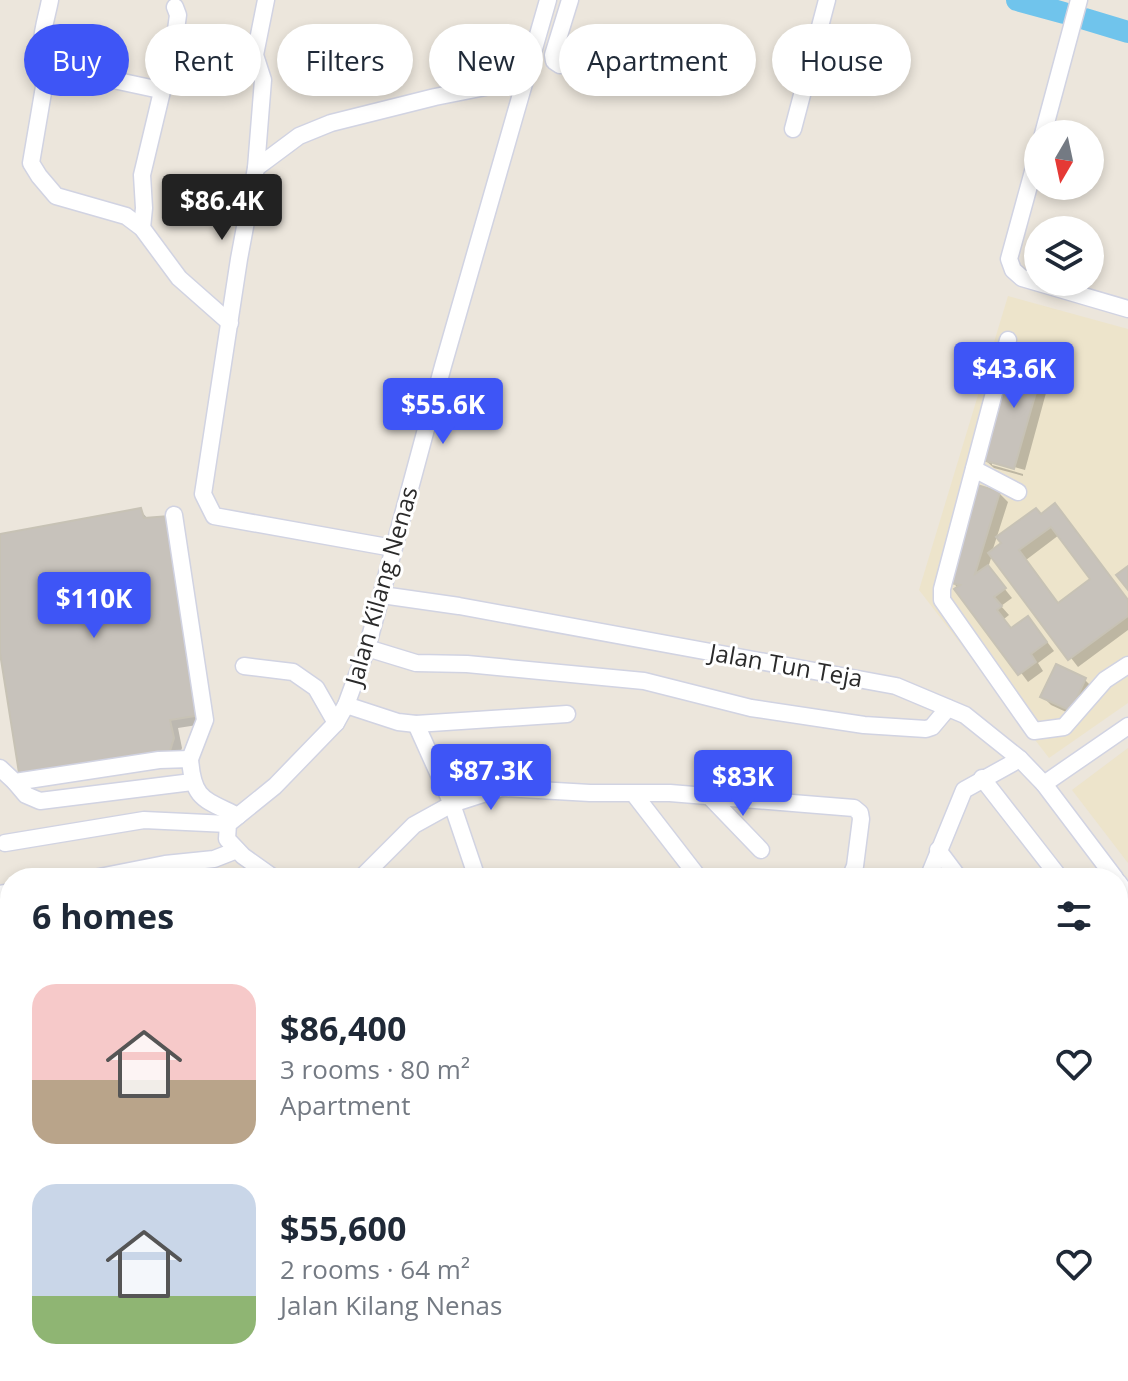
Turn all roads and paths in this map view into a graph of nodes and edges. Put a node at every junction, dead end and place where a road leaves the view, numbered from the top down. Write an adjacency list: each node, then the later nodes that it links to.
1 (50, 0): 8 (street)
2 (266, 0): 20 (street)
3 (548, 0): 10 (street, Jalan Kilang Nenas)
4 (570, 0): 11 (street)
5 (827, 0): 19 (street)
6 (1079, 0): 18 (street)
7 (175, 7): 9 (street)
8 (46, 24)
9 (177, 24)
10 (541, 24)
11 (563, 24)
12 (559, 36): 13 (street)
13 (559, 64)
14 (42, 96): 22 (street)
15 (159, 96): 22 (street)
16 (440, 96): 20 (street)
17 (520, 96): 29 (street, Jalan Kilang Nenas)
18 (1047, 120)
19 (793, 129)
20 (256, 168): 24 (street)
21 (1025, 200): 23 (street)
22 (142, 228): 24 (street)
23 (1128, 309)
24 (230, 323): 29 (street)
25 (1008, 340): 26 (street)
26 (974, 469): 27 (street); 32 (street)
27 (1018, 492)
28 (174, 515): 40 (street)
29 (393, 548): 30 (street, Jalan Kilang Nenas)
30 (382, 595): 31 (street, Jalan Kilang Nenas); 35 (street, Jalan Tun Teja)
31 (367, 648): 34 (street, Jalan Kilang Nenas); 35 (street)
32 (1128, 665)
33 (244, 666): 37 (street)
34 (346, 705): 37 (street, Jalan Kilang Nenas); 38 (street)
35 (948, 708): 41 (street, Jalan Tun Teja)
36 (567, 714): 38 (street)
37 (336, 723): 50 (street, Jalan Kilang Nenas)
38 (416, 724): 49 (street)
39 (1128, 726): 46 (street)
40 (190, 759): 44 (street); 45 (street)
41 (1020, 759): 43 (street); 46 (street, Jalan Tun Teja)
42 (0, 768): 44 (street)
43 (982, 778): 54 (street); 63 (street)
44 (15, 782): 45 (street)
45 (192, 782): 50 (street)
46 (1044, 784): 64 (street, Jalan Tun Teja)
47 (634, 794): 48 (street); 49 (street); 59 (street)
48 (709, 796): 53 (street); 60 (street)
49 (452, 804): 57 (street); 58 (street)
50 (233, 820): 51 (street); 52 (street)
51 (5, 843)
52 (237, 850): 55 (street); 56 (street)
53 (761, 850)
54 (938, 850): 61 (street); 62 (street)
55 (145, 868)
56 (261, 868)
57 (371, 868)
58 (474, 868)
59 (691, 868)
60 (854, 868)
61 (932, 868)
62 (952, 868)
63 (1052, 868)
64 (1107, 868)

